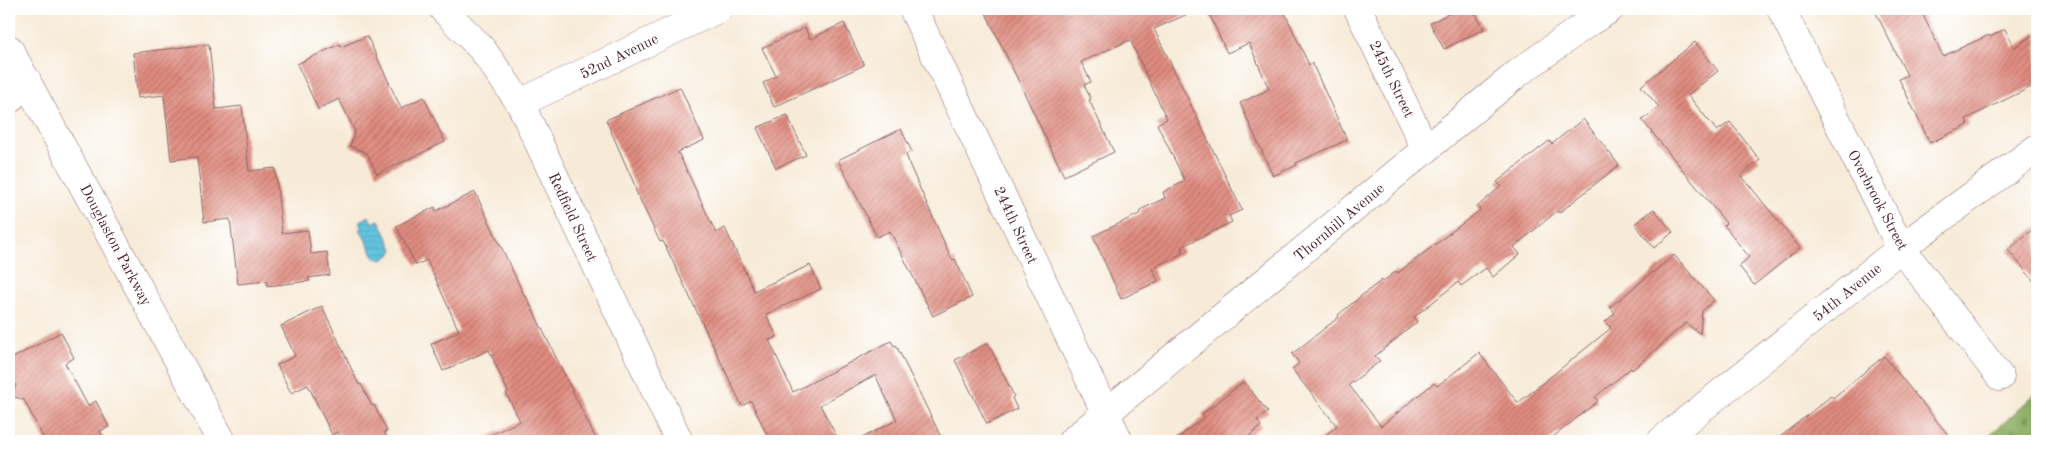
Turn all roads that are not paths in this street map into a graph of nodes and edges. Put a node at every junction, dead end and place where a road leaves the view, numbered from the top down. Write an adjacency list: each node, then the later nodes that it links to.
1 (443, 9): 10 (street, Redfield Street)
2 (718, 9): 10 (street, 52nd Avenue)
3 (913, 9): 15 (street, 244th Street)
4 (1358, 9): 12 (street, 245th Street)
5 (1610, 9): 12 (street, Thornhill Avenue)
6 (1781, 9): 13 (street, Overbrook Street)
7 (9, 49): 8 (street, Douglaston Parkway)
8 (27, 80): 9 (street); 16 (street, Douglaston Parkway)
9 (9, 100)
10 (520, 104): 17 (street, Redfield Street)
11 (2037, 148): 13 (street, 54th Avenue)
12 (1426, 150): 15 (street, Thornhill Avenue)
13 (1901, 248): 14 (street, Overbrook Street); 20 (street, 54th Avenue)
14 (2000, 376)
15 (1106, 414): 18 (street, Thornhill Avenue); 19 (street, 244th Street)
16 (222, 441)
17 (679, 441)
18 (1072, 441)
19 (1120, 441)
20 (1661, 441)

